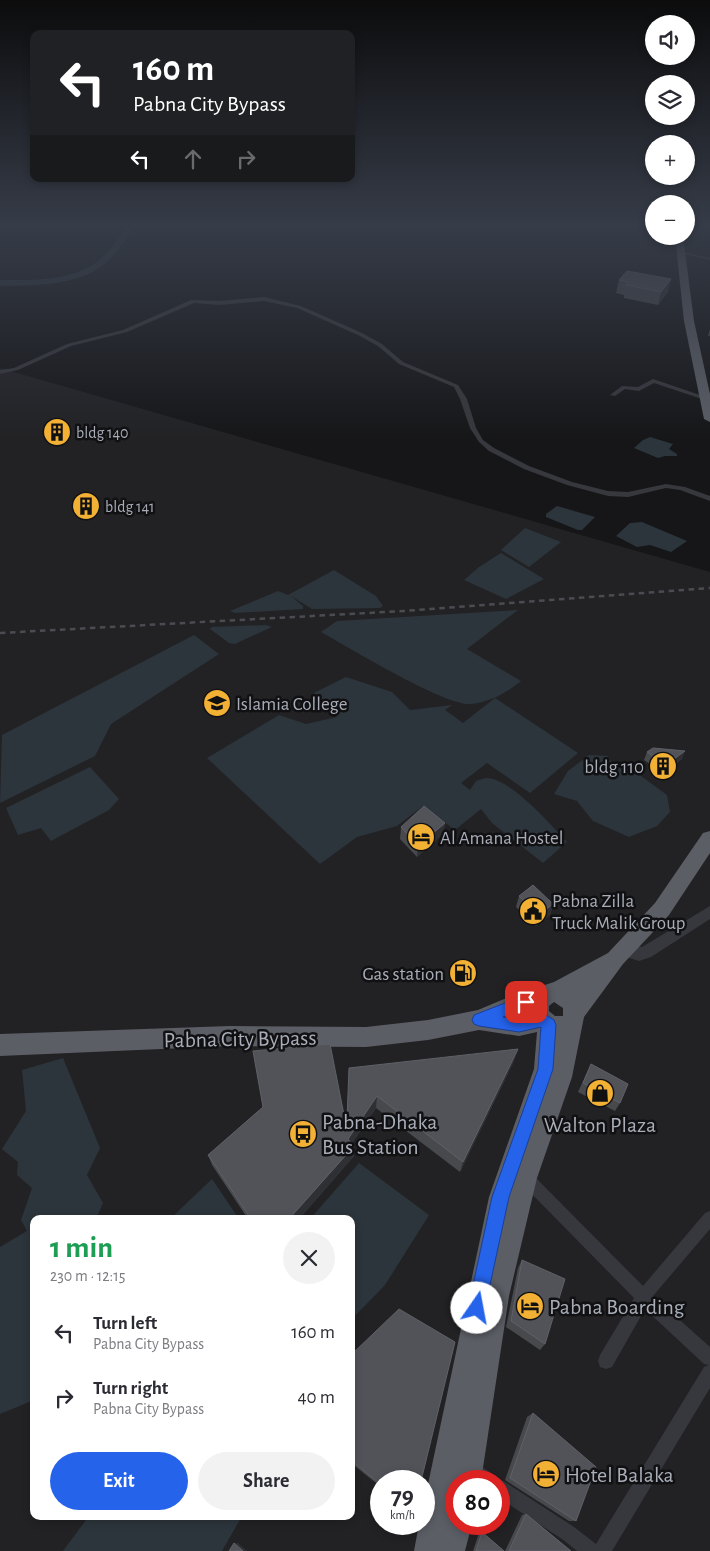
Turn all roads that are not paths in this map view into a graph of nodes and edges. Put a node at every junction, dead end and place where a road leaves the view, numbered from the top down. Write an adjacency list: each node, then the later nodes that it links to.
1 (686, 297): 4 (highway)
2 (0, 372): 6 (street)
3 (613, 395): 4 (street)
4 (707, 404): 5 (highway)
5 (710, 419)
6 (710, 499)
7 (710, 838): 9 (highway)
8 (710, 912): 9 (street)
9 (621, 954): 10 (highway, Pabna City Bypass); 12 (highway)
10 (549, 995): 11 (highway, Pabna City Bypass); 12 (highway); 12 (highway)
11 (479, 1020): 12 (highway, Pabna City Bypass); 13 (highway, Pabna City Bypass)
12 (559, 1020): 14 (highway)
13 (0, 1045)
14 (553, 1073): 15 (highway); 18 (highway)
15 (525, 1178): 17 (street); 18 (highway)
16 (710, 1218): 17 (street)
17 (644, 1297): 19 (street); 20 (street)
18 (478, 1347): 22 (highway); 25 (highway)
19 (710, 1358)
20 (606, 1361)
21 (710, 1373): 28 (street)
22 (474, 1470)
23 (510, 1495): 27 (street)
24 (454, 1535): 26 (highway)
25 (429, 1551)
26 (450, 1551)
27 (590, 1551)
28 (602, 1551)

